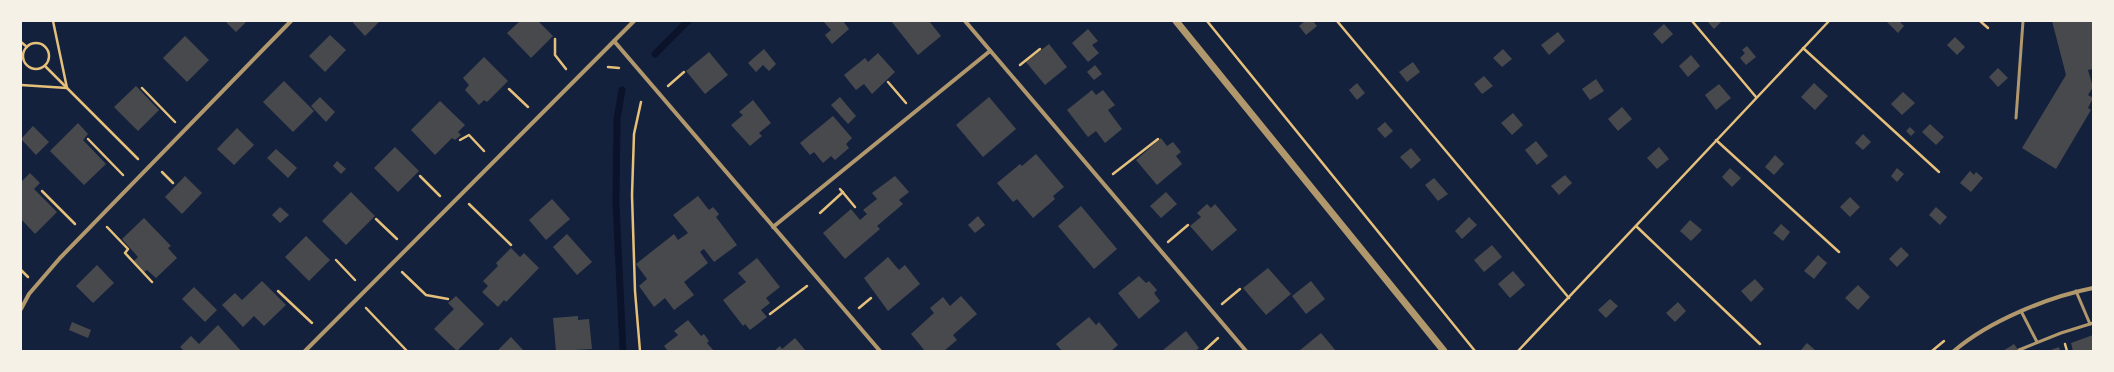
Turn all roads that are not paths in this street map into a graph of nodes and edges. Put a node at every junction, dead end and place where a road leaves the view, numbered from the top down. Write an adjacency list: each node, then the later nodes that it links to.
1 (292, 21): 12 (street)
2 (634, 21): 6 (street)
3 (965, 21): 7 (street)
4 (1176, 21): 20 (street)
5 (2023, 21): 8 (lane)
6 (614, 42): 9 (street); 17 (street)
7 (990, 51): 9 (street); 19 (street)
8 (2016, 118)
9 (773, 227): 18 (street)
10 (2093, 288): 11 (street)
11 (2076, 291): 13 (street); 14 (lane)
12 (21, 308)
13 (2021, 311): 15 (lane); 21 (street)
14 (2091, 324): 15 (lane)
15 (2037, 342): 16 (lane)
16 (2019, 350)
17 (305, 351)
18 (880, 351)
19 (1246, 351)
20 (1444, 351)
21 (1954, 351)

